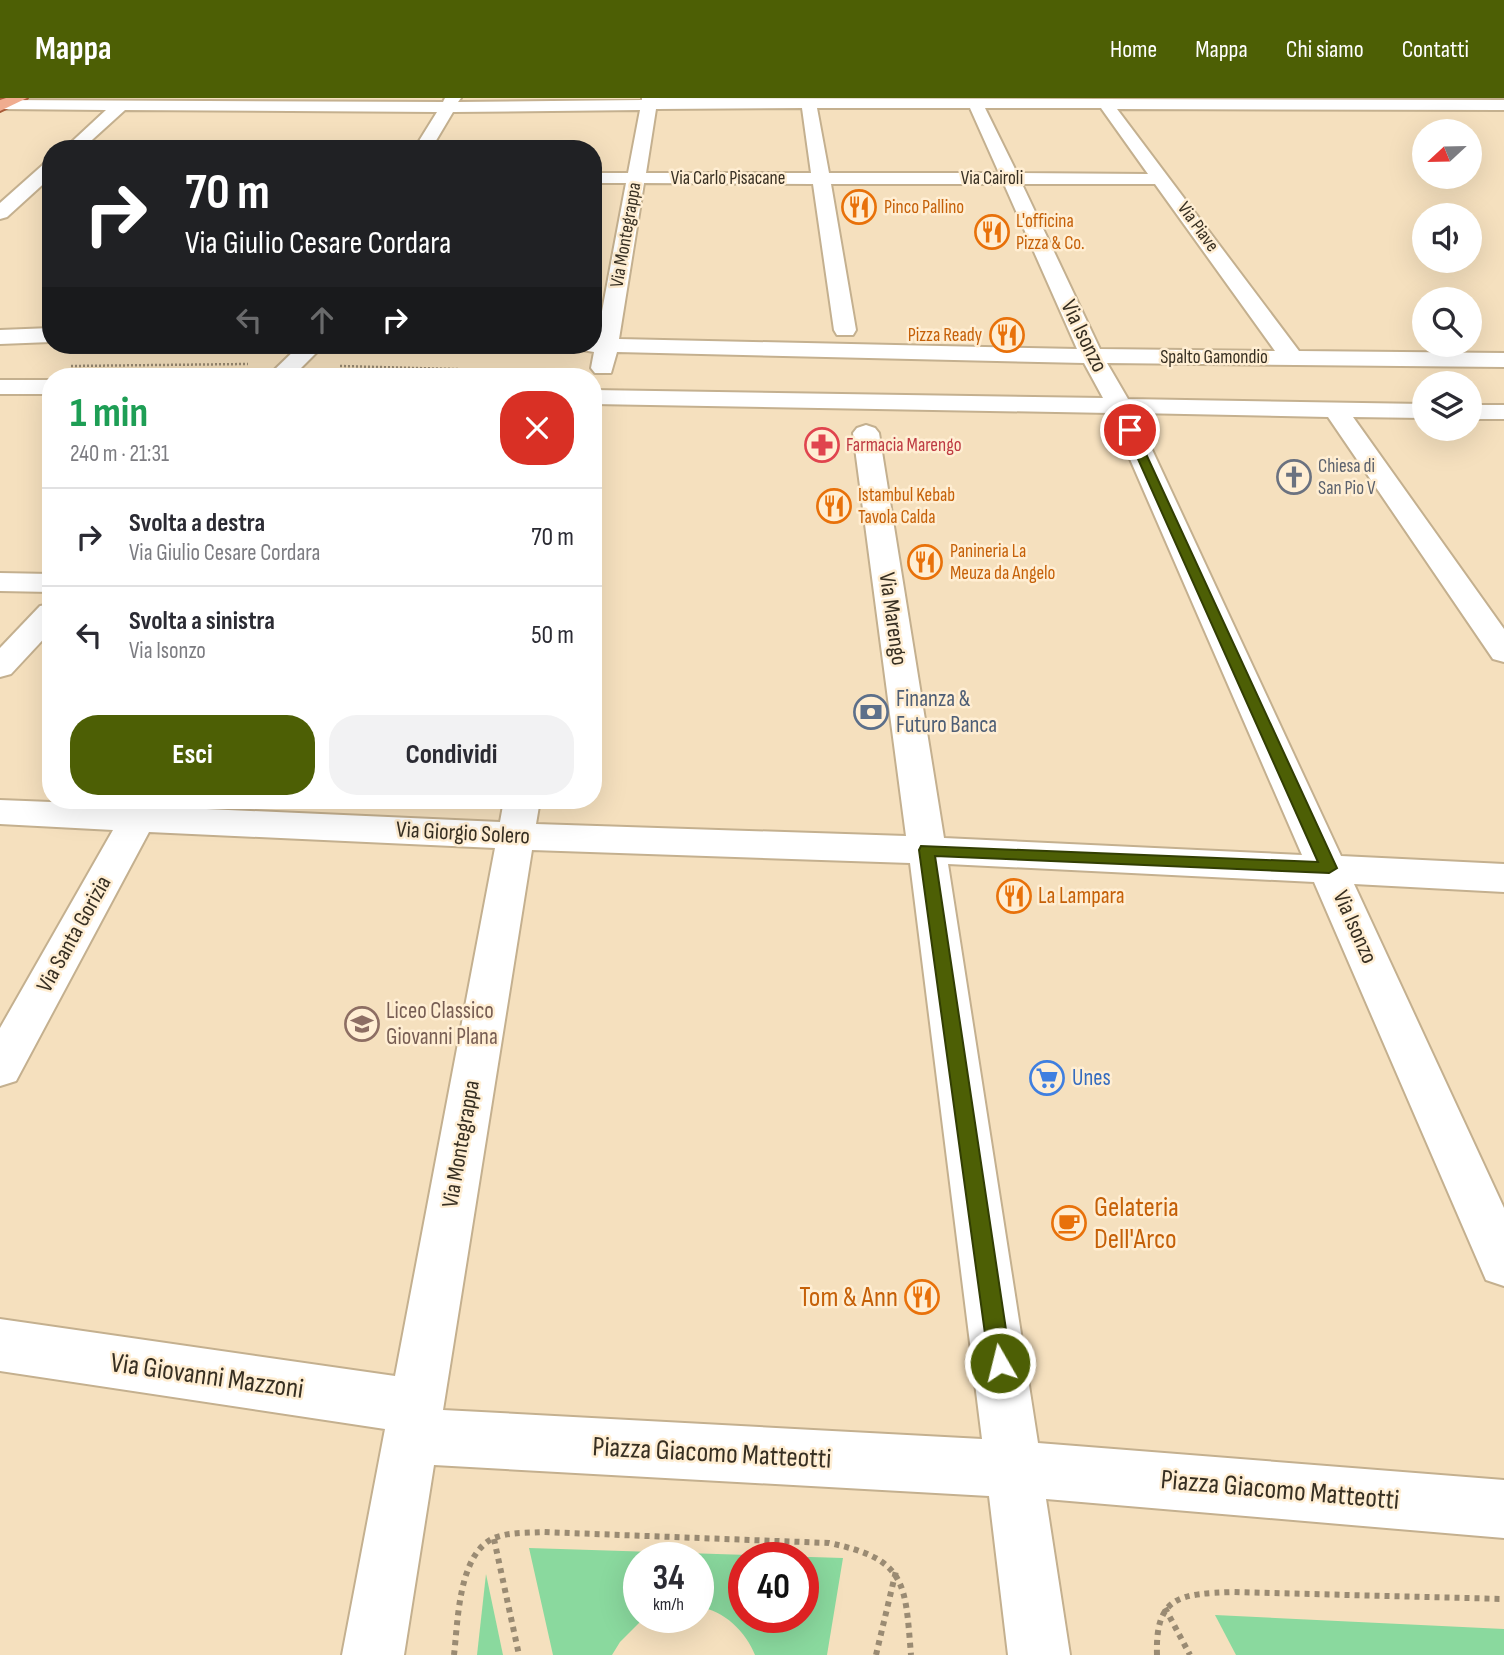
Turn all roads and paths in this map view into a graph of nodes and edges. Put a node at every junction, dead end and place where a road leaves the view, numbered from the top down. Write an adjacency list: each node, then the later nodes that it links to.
1 (19, 98): 8 (main road)
2 (650, 101): 3 (street); 6 (street); 13 (street, Via Montegrappa)
3 (808, 101): 4 (street); 15 (street)
4 (974, 101): 5 (street); 16 (street, Via Isonzo)
5 (1104, 101): 7 (street); 17 (street, Via Piave)
6 (450, 102): 9 (street); 11 (street)
7 (1504, 105)
8 (1, 106): 9 (street)
9 (120, 107): 10 (street)
10 (82, 140)
11 (427, 140)
12 (42, 174): 19 (street)
13 (636, 177): 14 (street, Via Carlo Pisacane); 15 (street, Via Carlo Pisacane); 20 (street, Via Montegrappa)
14 (602, 178)
15 (821, 178): 16 (street, Via Cairoli); 31 (street)
16 (1010, 178): 17 (street, Via Cairoli); 25 (street, Via Isonzo)
17 (1163, 179): 26 (street, Via Piave)
18 (37, 201): 19 (street)
19 (3, 206)
20 (602, 327)
21 (42, 335): 22 (street)
22 (0, 337)
23 (602, 345): 31 (street)
24 (303, 354): 32 (street)
25 (1092, 356): 26 (street, Spalto Gamondio); 36 (street, Spalto Gamondio); 38 (street, Via Isonzo)
26 (1292, 358): 27 (street, Spalto Gamondio)
27 (1504, 360)
28 (238, 364): 29 (path)
29 (69, 366)
30 (351, 366): 33 (path)
31 (840, 366): 36 (street); 36 (street); 37 (street)
32 (289, 368)
33 (435, 368)
34 (0, 387): 35 (street)
35 (42, 387)
36 (872, 387): 38 (street); 51 (street, Via Marengo)
37 (602, 402)
38 (1119, 405): 39 (street); 52 (street, Via Isonzo)
39 (1336, 410): 40 (street); 46 (street)
40 (1412, 411)
41 (1482, 412): 42 (street)
42 (1504, 412)
43 (0, 582): 44 (street)
44 (42, 583)
45 (42, 623): 47 (street)
46 (1504, 652)
47 (0, 667)
48 (144, 809): 49 (street, Via Giorgio Solero); 50 (street, Via Giorgio Solero); 54 (street, Via Santa Gorizia)
49 (0, 812)
50 (518, 818): 51 (street, Via Giorgio Solero); 57 (street, Via Montegrappa)
51 (927, 850): 52 (street, Via Giorgio Solero); 58 (street, Via Marengo)
52 (1329, 868): 53 (street, Via Giorgio Solero); 55 (street, Via Isonzo)
53 (1504, 878)
54 (0, 1068)
55 (1504, 1263)
56 (0, 1345): 57 (street, Via Giovanni Mazzoni)
57 (412, 1421): 58 (street, Piazza Giacomo Matteotti); 64 (street)
58 (1015, 1470): 59 (street, Piazza Giacomo Matteotti); 69 (street)
59 (1504, 1509)
60 (494, 1539): 61 (path); 65 (path); 66 (path)
61 (896, 1571): 67 (path); 68 (path)
62 (1504, 1599): 63 (path)
63 (1165, 1608): 70 (path); 71 (path)
64 (373, 1655)
65 (454, 1655)
66 (519, 1655)
67 (876, 1655)
68 (911, 1655)
69 (1040, 1655)
70 (1157, 1655)
71 (1190, 1655)

